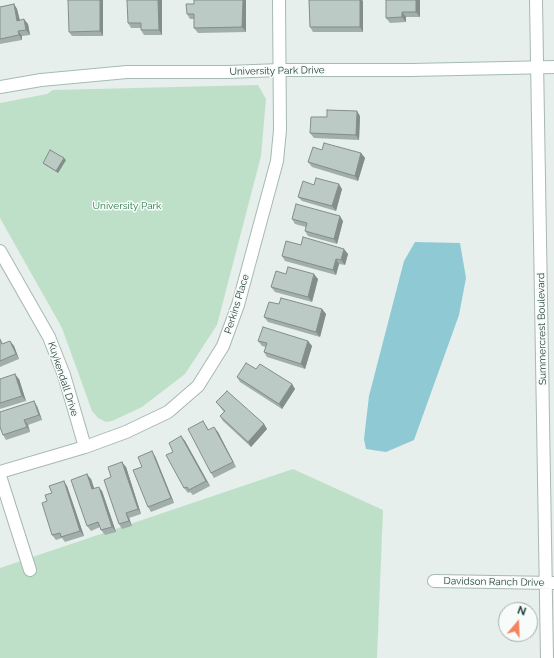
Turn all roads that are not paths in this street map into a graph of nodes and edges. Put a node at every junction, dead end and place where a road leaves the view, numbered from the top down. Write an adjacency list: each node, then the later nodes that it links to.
1 (279, 0): 5 (street, Perkins Place)
2 (536, 0): 3 (street, Summercrest Boulevard)
3 (538, 67): 4 (street, University Park Drive); 5 (street, University Park Drive); 13 (street, Summercrest Boulevard)
4 (554, 67)
5 (280, 70): 6 (street, University Park Drive); 8 (street, Perkins Place)
6 (0, 87)
7 (0, 251): 8 (street, Kuykendall Drive)
8 (85, 447): 9 (street, Perkins Place)
9 (0, 472)
10 (0, 476): 11 (street)
11 (30, 570)
12 (434, 581): 13 (street, Davidson Ranch Drive)
13 (550, 583): 14 (street, Summercrest Boulevard)
14 (548, 658)

